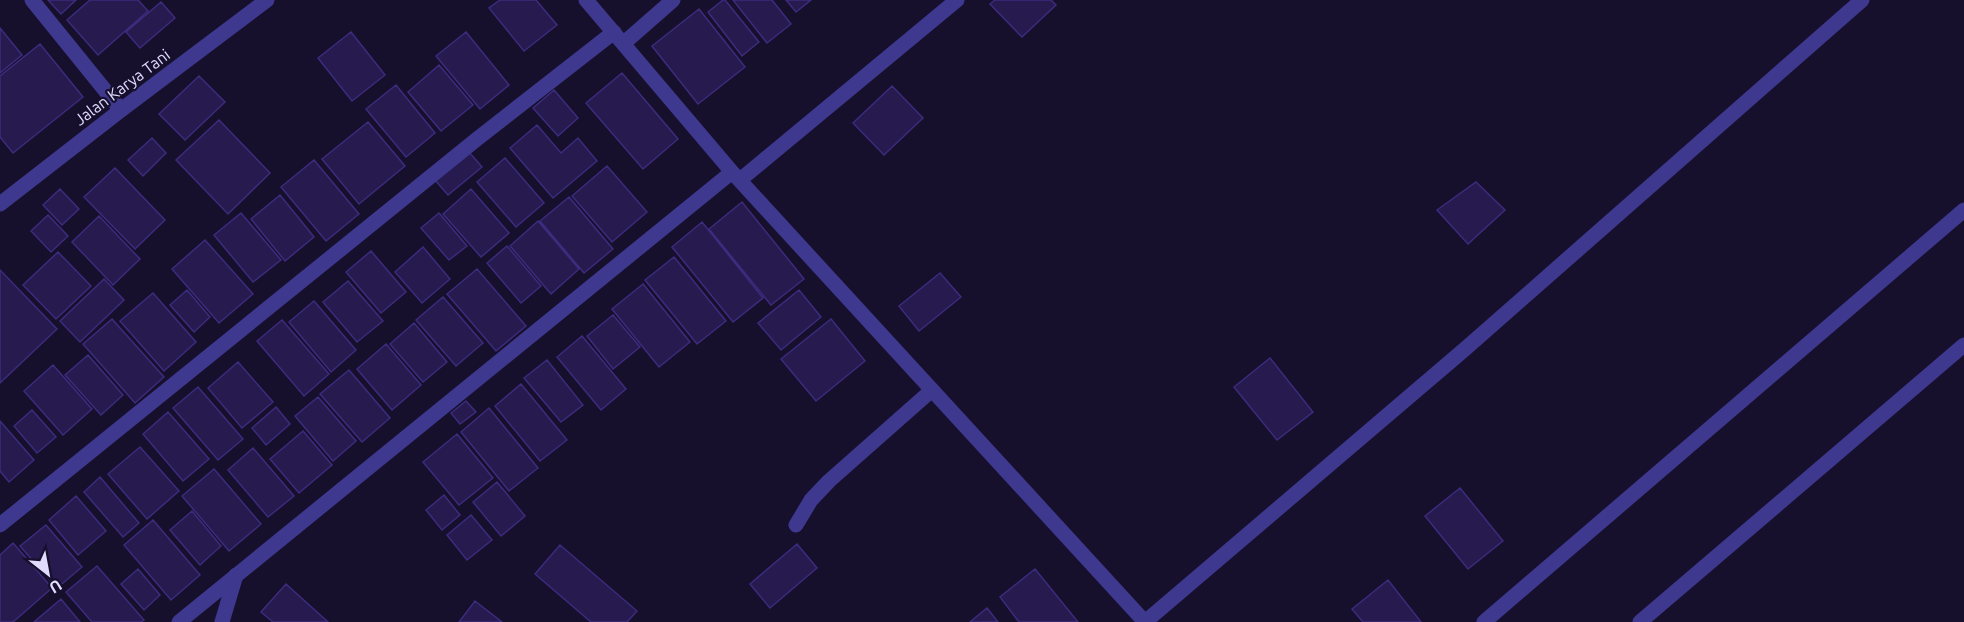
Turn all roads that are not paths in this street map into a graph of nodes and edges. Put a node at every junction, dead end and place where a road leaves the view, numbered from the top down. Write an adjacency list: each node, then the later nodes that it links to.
1 (32, 0): 8 (street)
2 (267, 0): 8 (street, Jalan Karya Tani)
3 (586, 0): 7 (street)
4 (673, 0): 7 (street)
5 (957, 0): 9 (street)
6 (1862, 0): 19 (street)
7 (619, 38): 9 (street); 14 (street)
8 (121, 110): 10 (street, Jalan Karya Tani)
9 (736, 176): 13 (street); 16 (street)
10 (0, 204)
11 (1964, 210): 20 (street)
12 (1964, 345): 21 (street)
13 (932, 390): 15 (street); 19 (street)
14 (0, 525)
15 (796, 525)
16 (236, 575): 17 (street); 18 (street)
17 (179, 622)
18 (222, 622)
19 (1145, 622)
20 (1484, 622)
21 (1640, 622)

